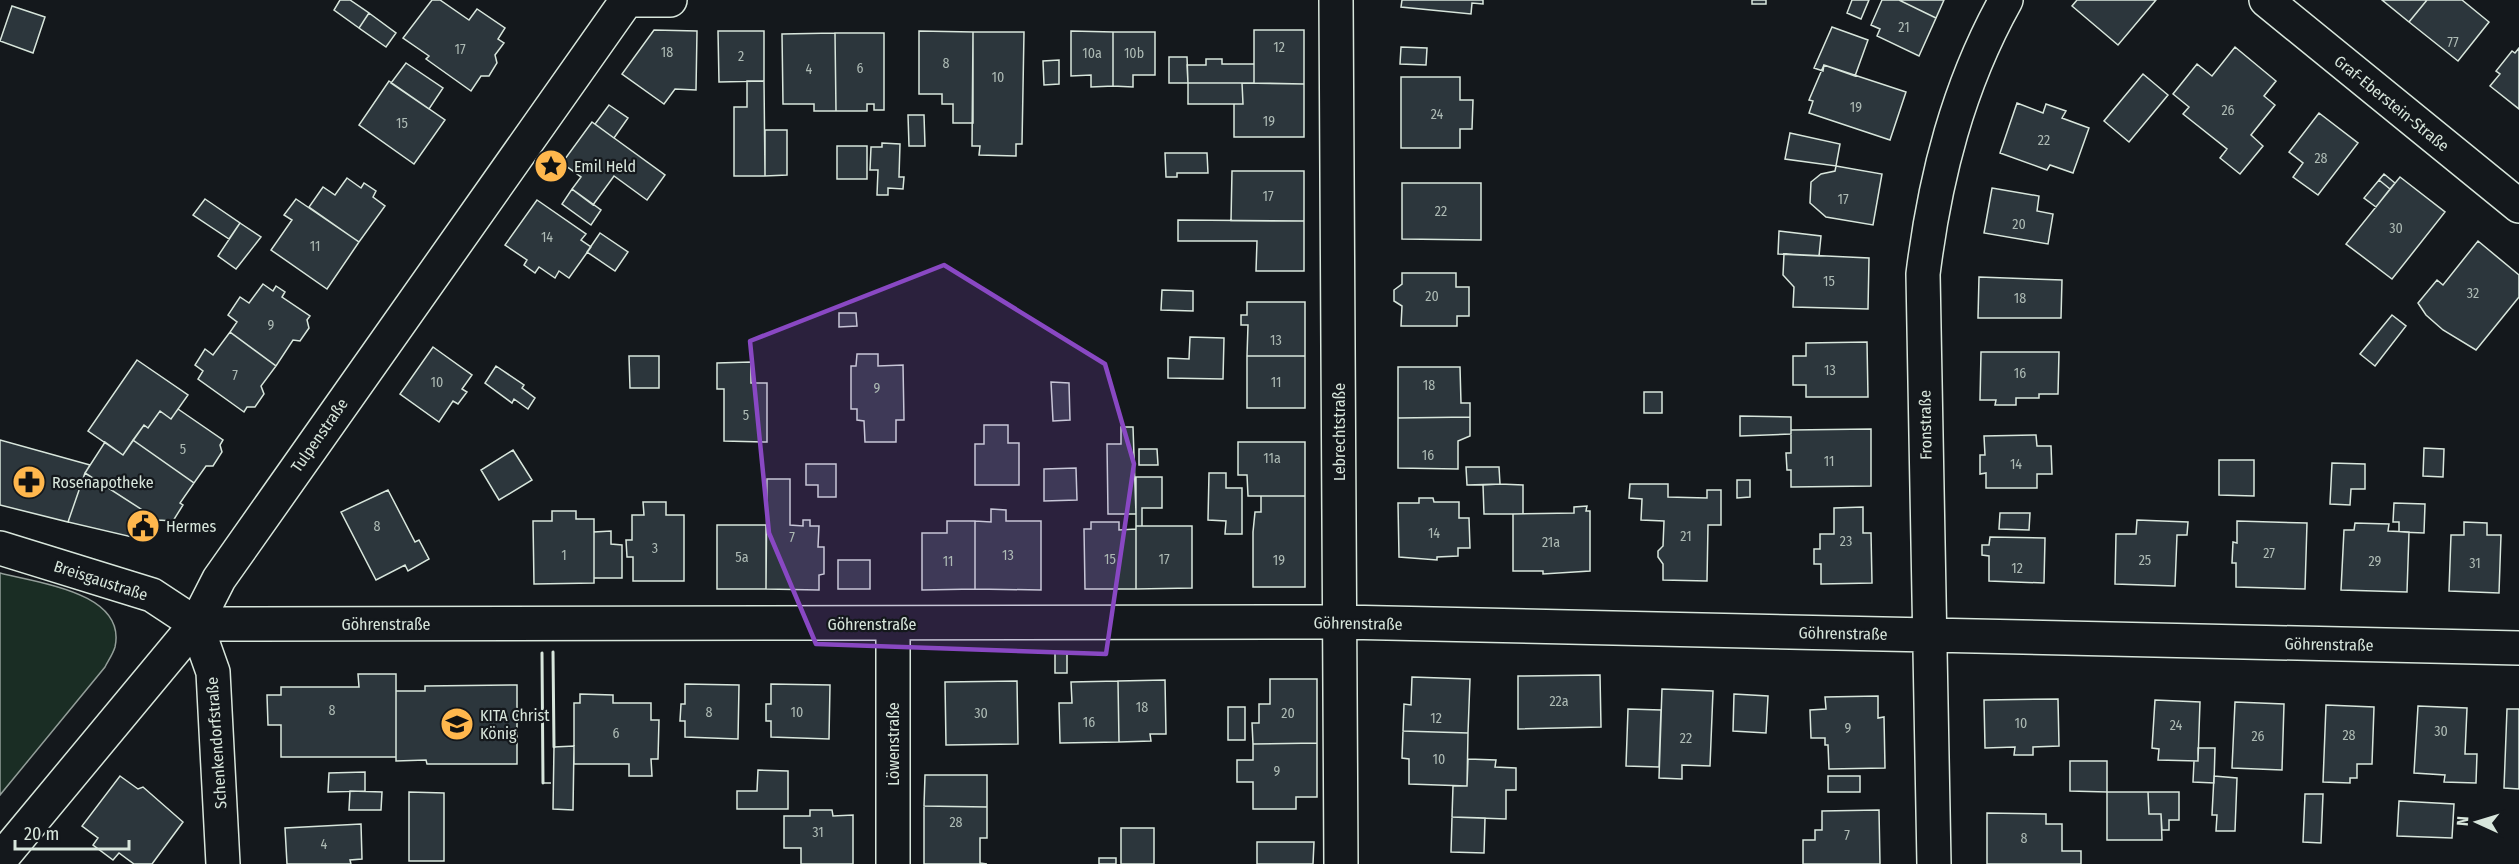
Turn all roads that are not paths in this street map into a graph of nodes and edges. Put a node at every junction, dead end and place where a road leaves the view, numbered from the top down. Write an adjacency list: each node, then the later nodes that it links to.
1 (627, 0): 2 (street); 9 (street, Tulpenstraße)
2 (670, 0)
3 (1336, 0): 8 (street, Lebrechtstraße)
4 (2006, 0): 11 (street, Fronstraße)
5 (2266, 0): 6 (street, Graf-Eberstein-Straße)
6 (2519, 206)
7 (0, 548): 9 (street, Breisgaustraße)
8 (1341, 622): 10 (street, Göhrenstraße); 11 (street, Göhrenstraße); 16 (street, Lebrechtstraße)
9 (196, 624): 10 (street, Göhrenstraße); 13 (street, Tulpenstraße); 14 (street, Schenkendorfstraße)
10 (892, 624): 15 (street, Löwenstraße)
11 (1930, 635): 12 (street, Göhrenstraße); 17 (street, Fronstraße)
12 (2519, 648)
13 (0, 860)
14 (224, 864)
15 (893, 864)
16 (1341, 864)
17 (1934, 864)

